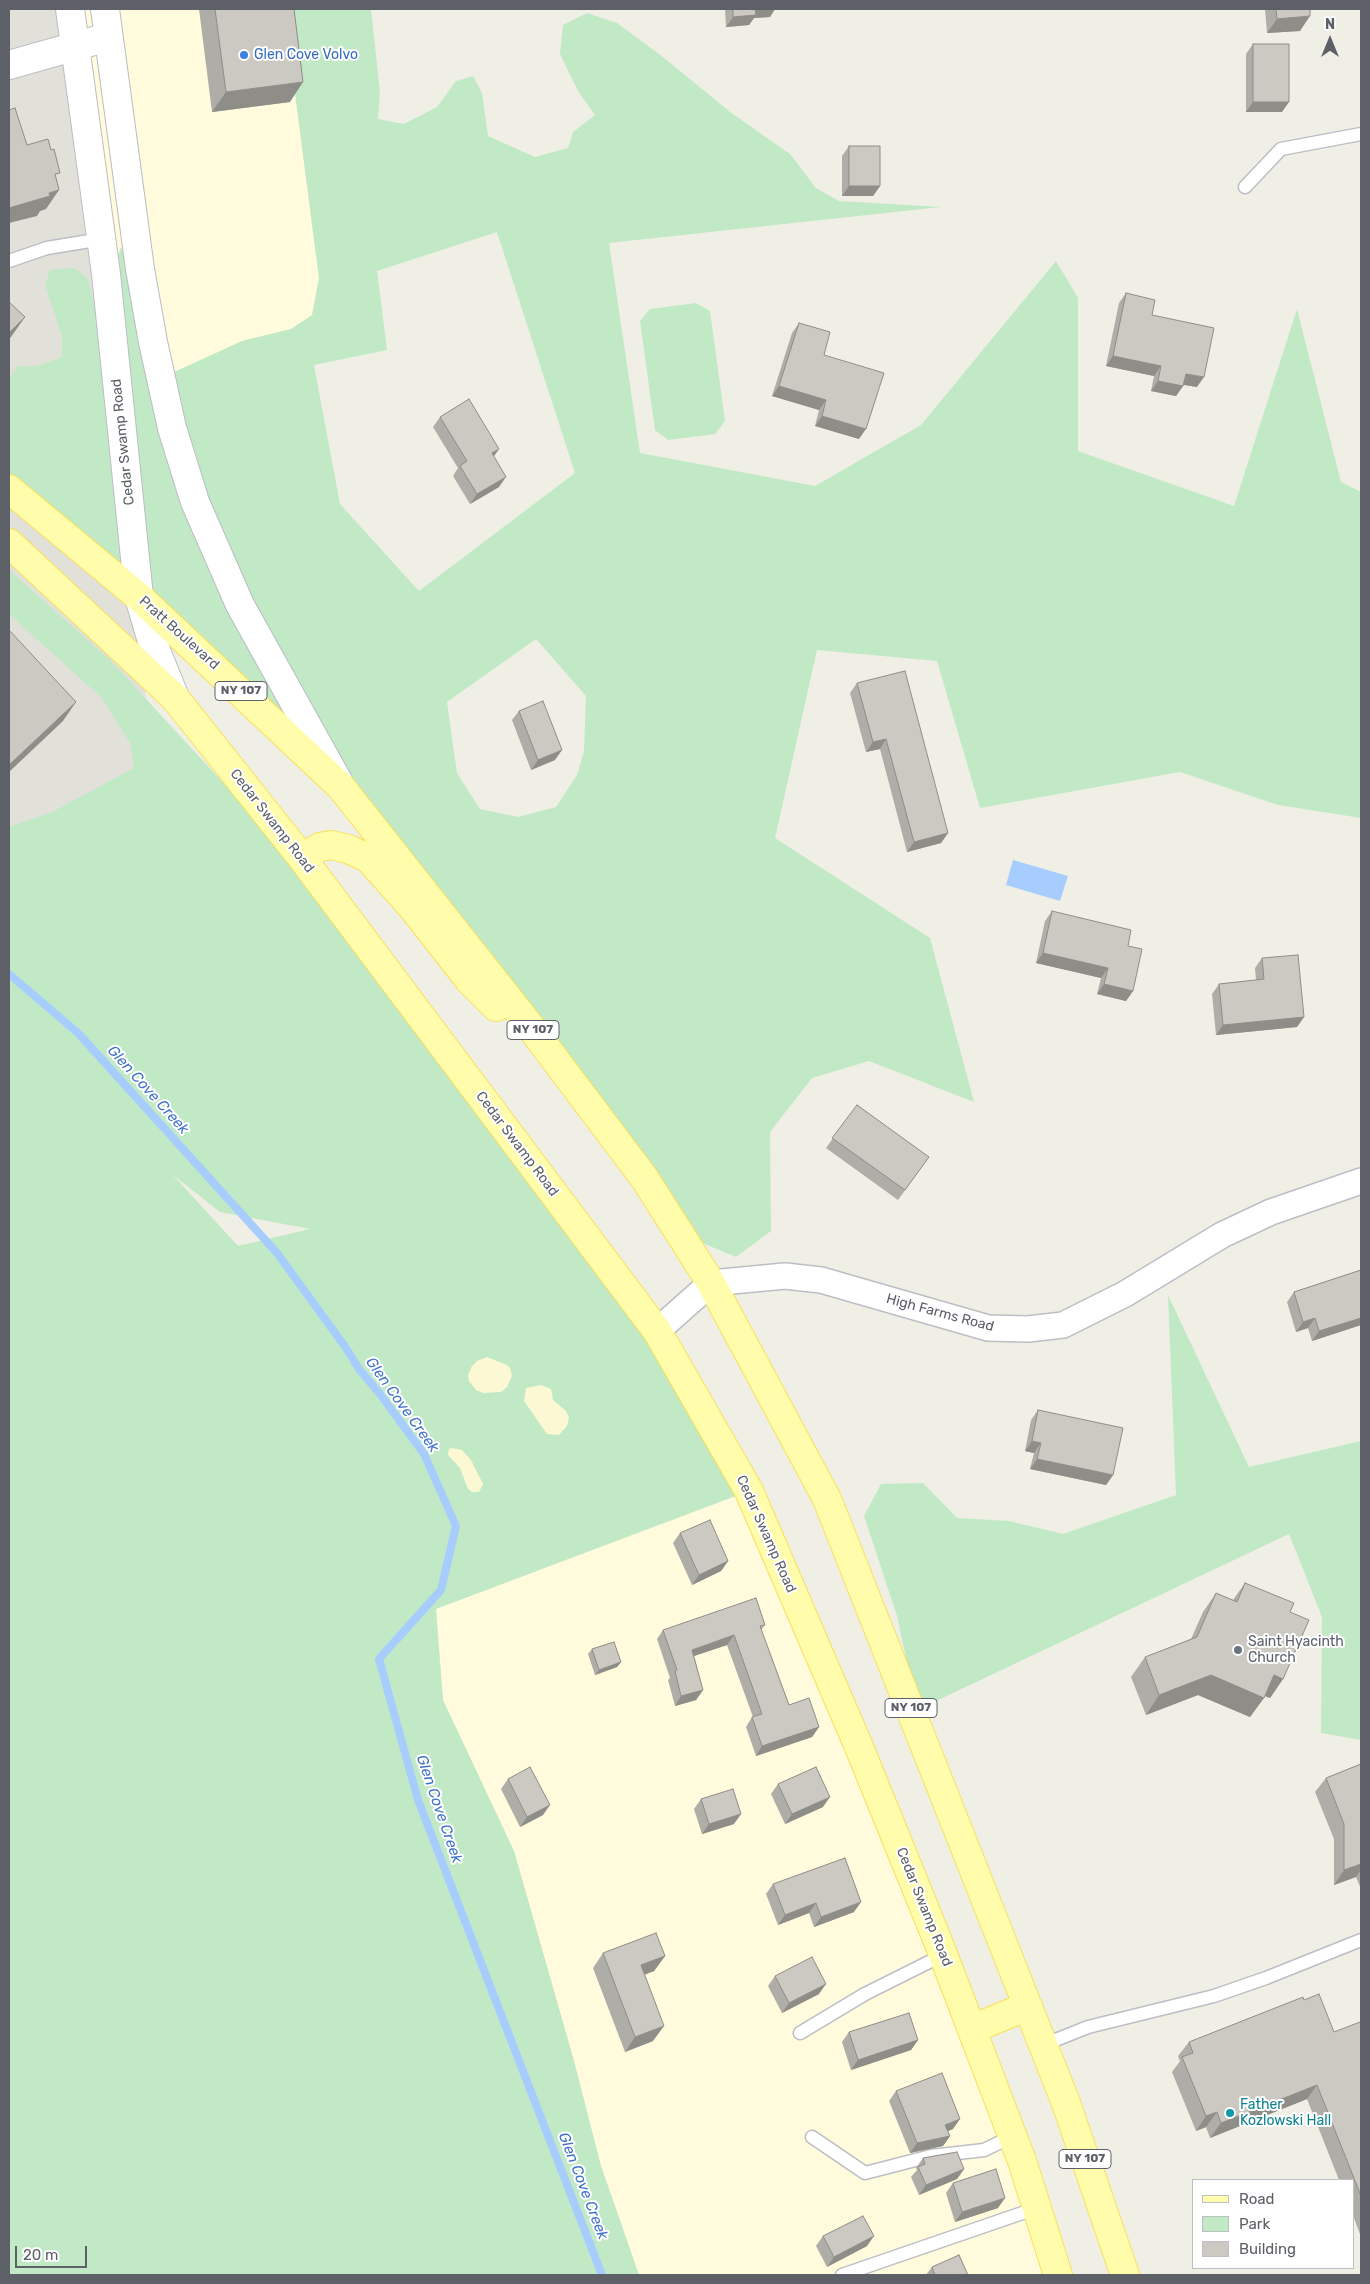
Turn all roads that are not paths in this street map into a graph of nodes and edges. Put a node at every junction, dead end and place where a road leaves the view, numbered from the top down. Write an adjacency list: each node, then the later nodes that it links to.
1 (70, 9): 4 (main road, Cedar Swamp Road)
2 (105, 9): 3 (main road)
3 (108, 37): 4 (main road); 9 (main road)
4 (75, 47): 5 (main road); 6 (main road, Cedar Swamp Road)
5 (9, 65)
6 (80, 78): 9 (main road); 10 (main road, Cedar Swamp Road)
7 (1361, 134): 8 (lane)
8 (1245, 187)
9 (133, 222): 16 (main road)
10 (102, 239): 11 (lane); 14 (main road, Cedar Swamp Road)
11 (9, 261)
12 (9, 489): 14 (main road, Pratt Boulevard / NY 107)
13 (9, 543): 15 (main road)
14 (139, 597): 15 (main road, Cedar Swamp Road); 16 (main road, Pratt Boulevard / NY 107)
15 (175, 698): 17 (main road, Cedar Swamp Road)
16 (341, 787): 18 (main road, NY 107)
17 (302, 858): 18 (main road); 21 (main road, Cedar Swamp Road)
18 (547, 1049): 20 (main road, NY 107)
19 (1361, 1181): 20 (street, High Farms Road)
20 (711, 1283): 21 (street); 24 (main road, NY 107)
21 (657, 1331): 23 (main road, Cedar Swamp Road)
22 (1361, 1940): 27 (lane)
23 (943, 1955): 25 (main road, Cedar Swamp Road); 26 (lane)
24 (1028, 2006): 25 (main road); 27 (main road, NY 107)
25 (972, 2030): 28 (main road, Cedar Swamp Road)
26 (800, 2033)
27 (1043, 2045): 33 (main road, NY 107)
28 (1013, 2136): 29 (lane); 30 (main road, Cedar Swamp Road)
29 (812, 2137)
30 (1037, 2208): 31 (lane); 32 (main road, Cedar Swamp Road)
31 (842, 2275)
32 (1058, 2275)
33 (1124, 2275)

